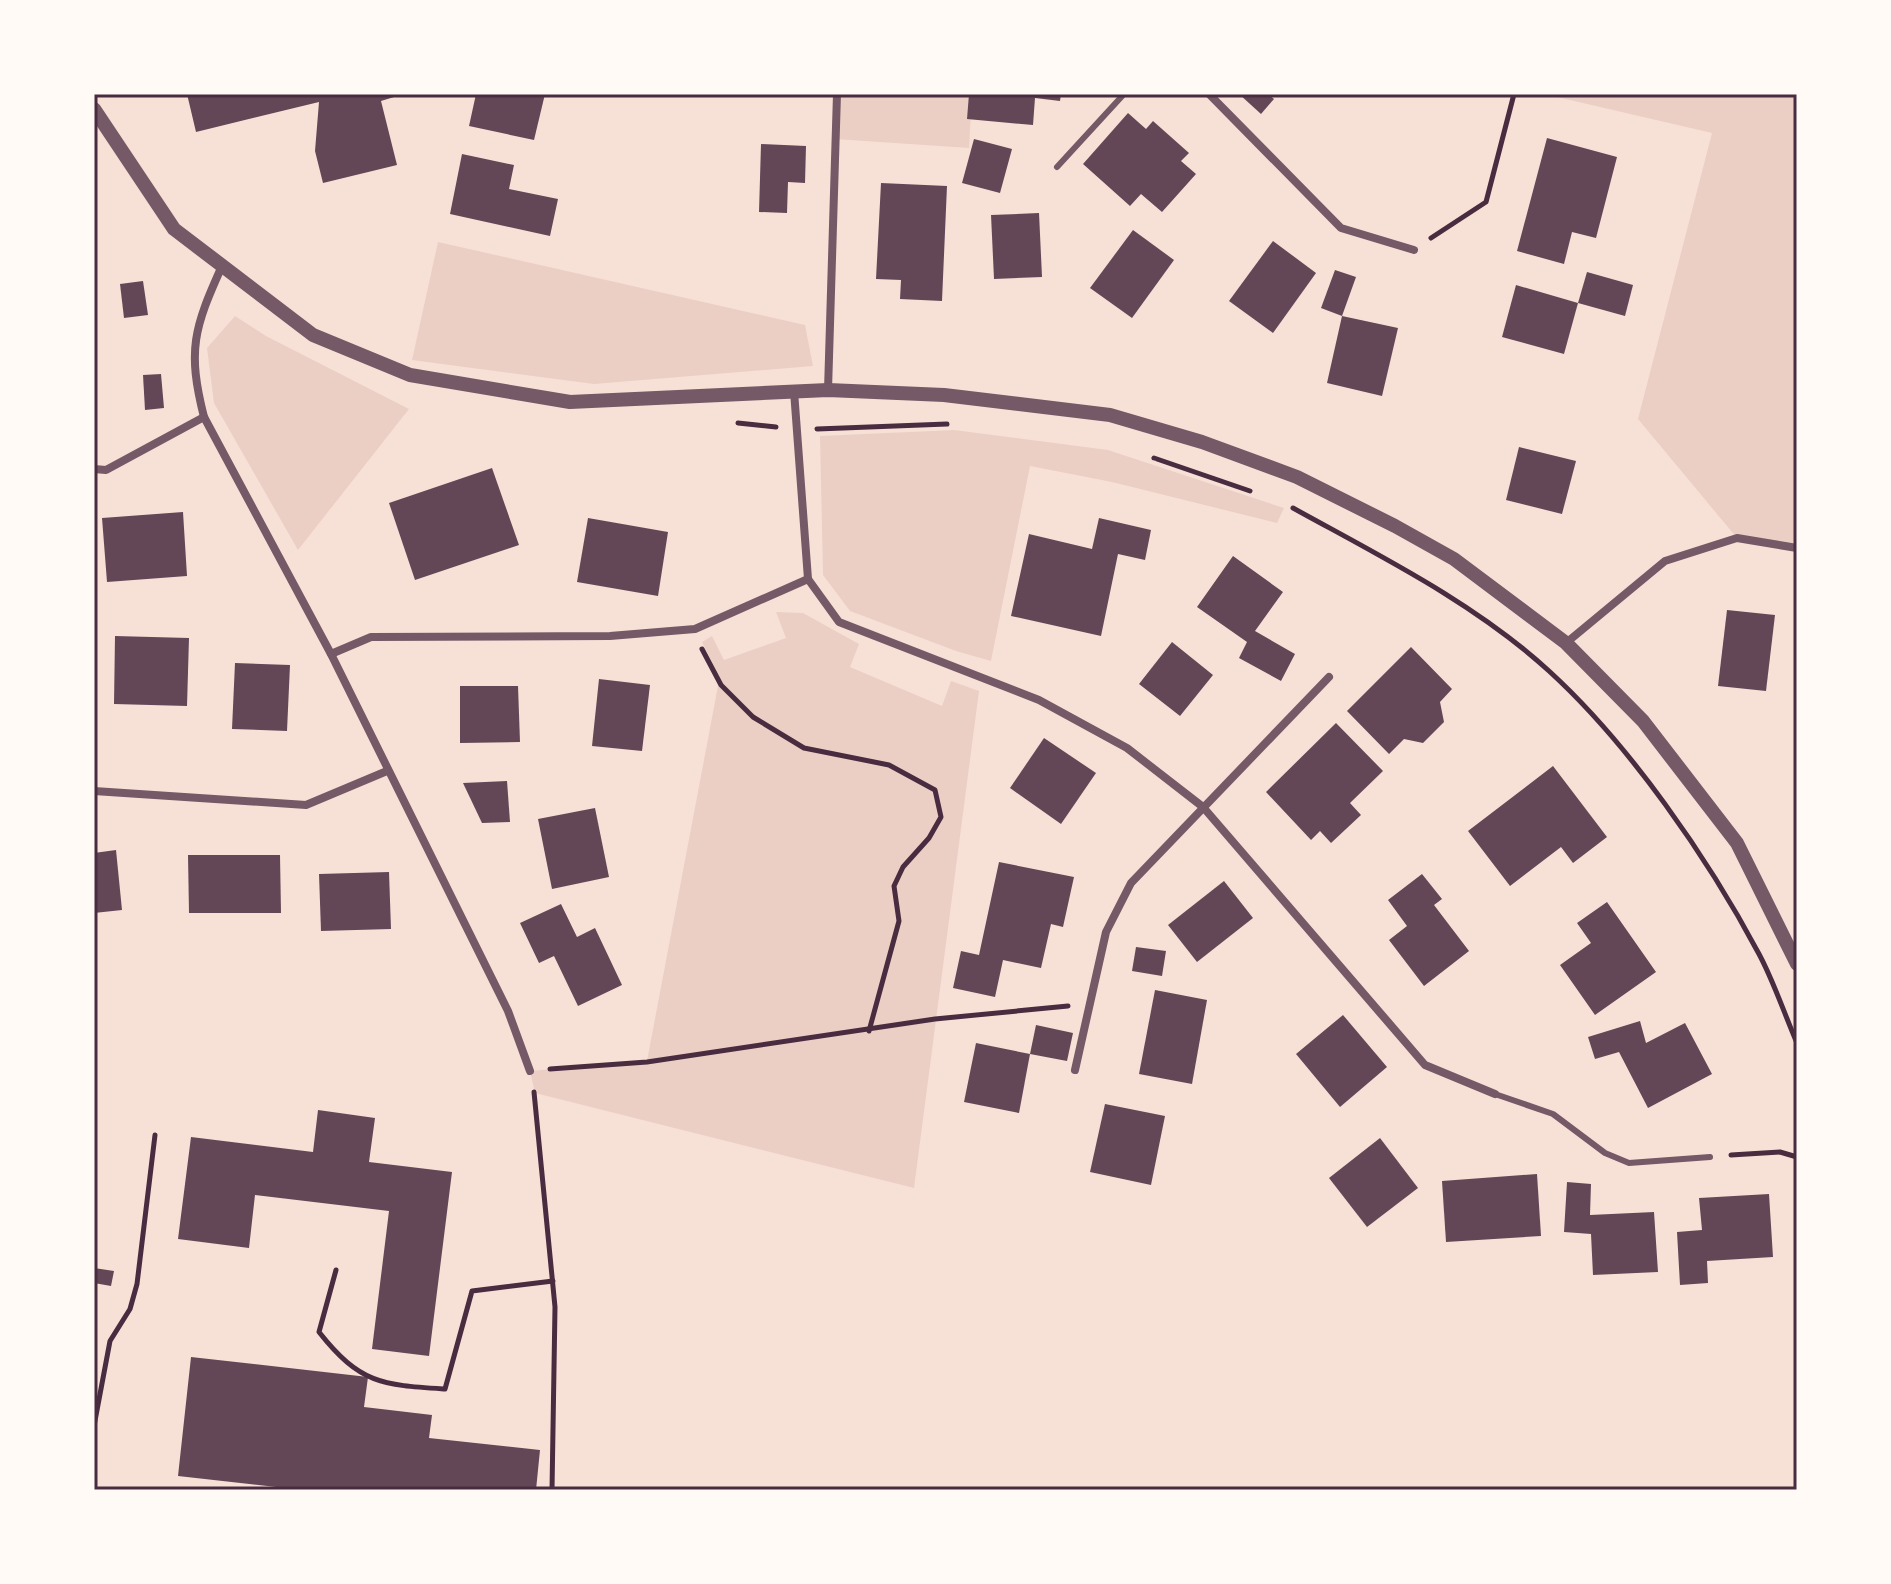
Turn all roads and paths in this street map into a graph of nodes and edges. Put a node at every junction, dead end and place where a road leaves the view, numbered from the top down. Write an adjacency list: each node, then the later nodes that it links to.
1 (837, 94): 10 (street)
2 (1124, 94): 6 (lane)
3 (1209, 94): 7 (street)
4 (1514, 94): 7 (path)
5 (94, 109): 8 (street)
6 (1057, 167)
7 (1414, 250)
8 (222, 266): 9 (street); 11 (street)
9 (794, 390): 10 (street); 14 (street)
10 (828, 390): 22 (street)
11 (204, 417): 16 (street); 23 (street)
12 (722, 421): 14 (path)
13 (955, 424): 14 (path)
14 (798, 430): 20 (street)
15 (1139, 453): 17 (path)
16 (94, 469)
17 (1253, 492)
18 (1282, 502): 31 (path)
19 (1797, 548): 22 (street)
20 (808, 579): 21 (street); 27 (street)
21 (695, 629): 23 (street); 30 (path)
22 (1566, 643): 28 (street)
23 (331, 654): 25 (street)
24 (1329, 677): 27 (street)
25 (387, 771): 26 (street); 33 (street)
26 (94, 791)
27 (1203, 807): 29 (street); 34 (street)
28 (1797, 964)
29 (1088, 1005): 30 (path); 32 (street)
30 (869, 1031): 33 (path)
31 (1797, 1043)
32 (1075, 1070)
33 (530, 1071): 39 (path)
34 (1495, 1094): 36 (lane)
35 (155, 1135): 40 (path)
36 (1710, 1157): 37 (path)
37 (1797, 1157)
38 (336, 1270): 39 (path)
39 (553, 1281): 41 (path)
40 (94, 1426)
41 (552, 1490)

